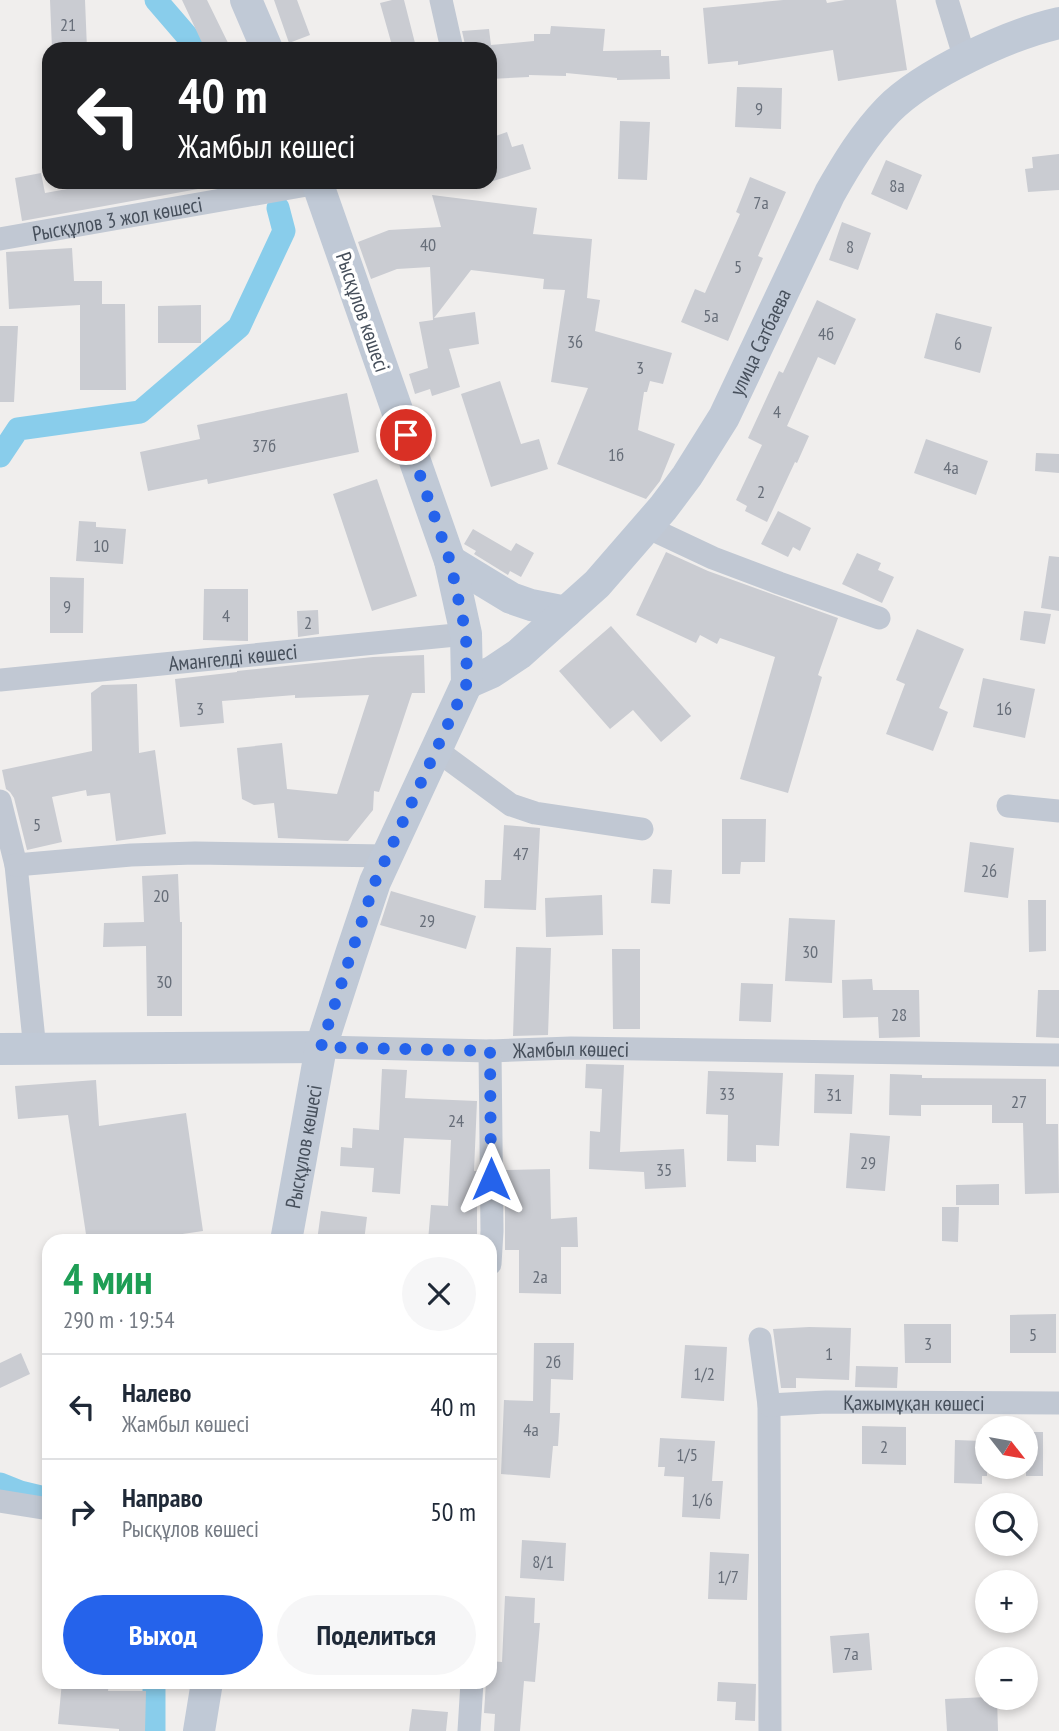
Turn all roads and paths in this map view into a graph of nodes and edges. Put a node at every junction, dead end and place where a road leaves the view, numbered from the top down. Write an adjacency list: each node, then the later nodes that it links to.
1 (246, 0): 5 (main road)
2 (441, 0): 6 (street)
3 (947, 0): 7 (street)
4 (1059, 23): 7 (main road, улица Сатбаева)
5 (264, 42)
6 (450, 42)
7 (965, 59): 11 (main road, улица Сатбаева)
8 (283, 189): 10 (street, Рысқұлов 3 жол көшесі)
9 (319, 189): 12 (main road, Рысқұлов көшесі)
10 (0, 239)
11 (647, 527): 13 (main road, улица Сатбаева); 14 (street)
12 (450, 561): 13 (main road); 15 (main road, Рысқұлов көшесі)
13 (566, 612): 17 (main road, улица Сатбаева)
14 (879, 618)
15 (466, 634): 16 (street, Амангелді көшесі); 17 (main road, Рысқұлов көшесі)
16 (0, 680)
17 (467, 683): 18 (main road, Рысқұлов көшесі)
18 (435, 749): 22 (street); 23 (main road, Рысқұлов көшесі)
19 (0, 802): 24 (street)
20 (1008, 806): 21 (street)
21 (1059, 811)
22 (642, 829)
23 (387, 856): 24 (street); 25 (main road, Рысқұлов көшесі)
24 (16, 865): 27 (street)
25 (321, 1047): 27 (main road, Жамбыл көшесі); 28 (street, Жамбыл көшесі); 30 (main road, Рысқұлов көшесі)
26 (0, 1049): 27 (main road, Жамбыл көшесі)
27 (35, 1050)
28 (490, 1051): 29 (street, Жамбыл көшесі); 31 (street)
29 (1059, 1055)
30 (287, 1234)
31 (492, 1234)
32 (760, 1339): 34 (street)
33 (1059, 1403): 34 (street, Қажымұқан көшесі)
34 (769, 1405): 41 (street)
35 (0, 1501): 36 (street)
36 (42, 1508)
37 (206, 1689): 39 (main road)
38 (472, 1689): 40 (street)
39 (199, 1731)
40 (469, 1731)
41 (770, 1731)

